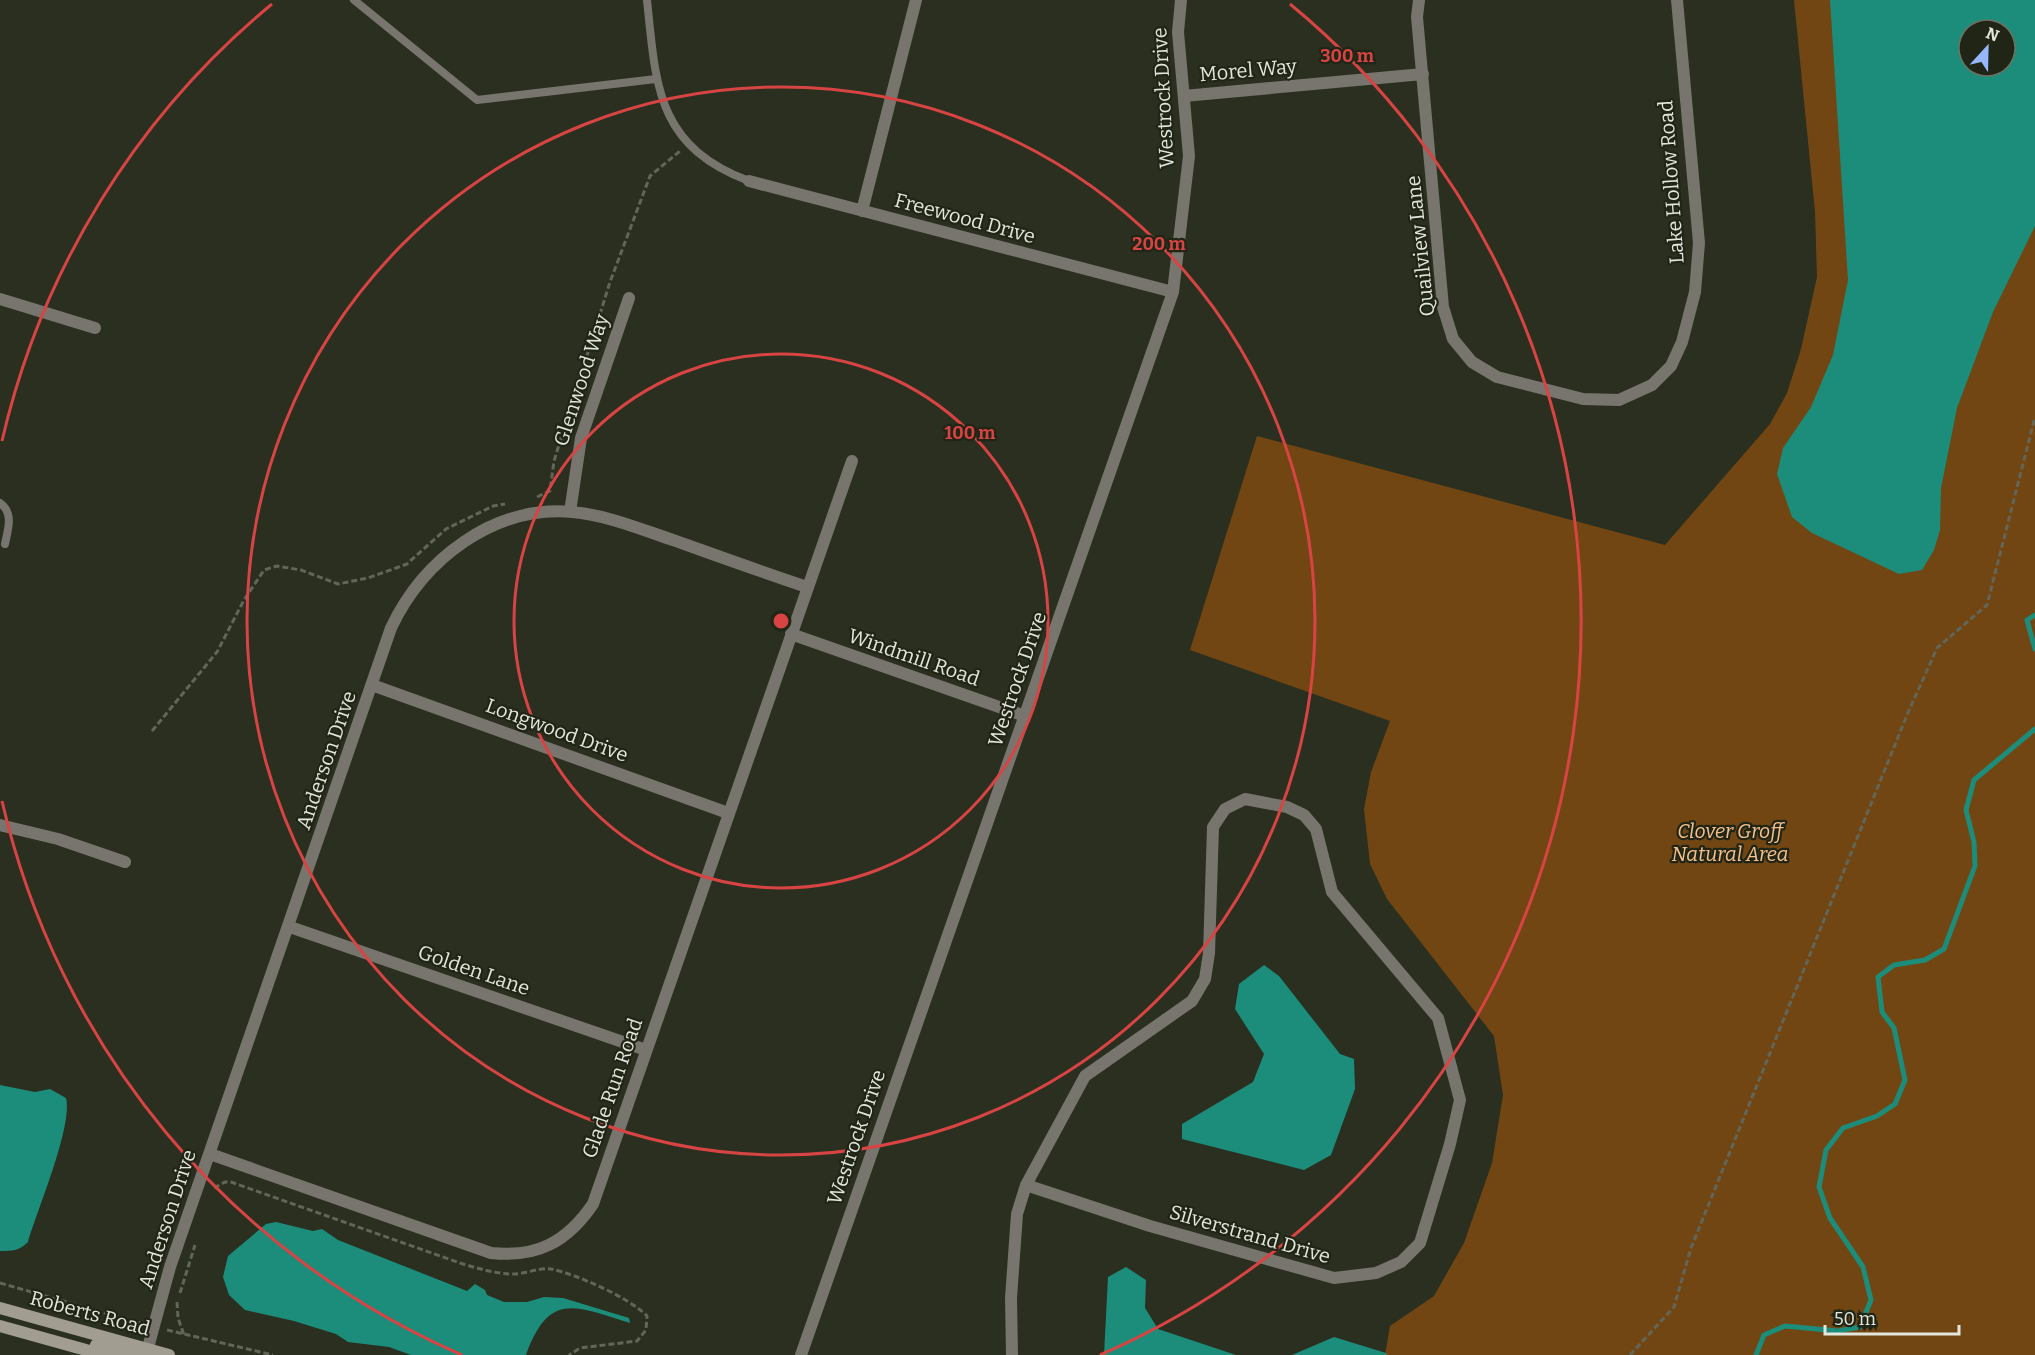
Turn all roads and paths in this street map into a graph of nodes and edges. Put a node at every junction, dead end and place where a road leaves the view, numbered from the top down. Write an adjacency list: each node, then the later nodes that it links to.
1 (354, 0): 8 (lane)
2 (646, 0): 8 (lane)
3 (916, 0): 12 (street)
4 (1180, 0): 9 (street, Westrock Drive)
5 (1419, 0): 7 (street, Quailview Lane)
6 (1677, 0): 17 (street, Lake Hollow Road)
7 (1423, 74): 9 (street, Morel Way); 17 (street, Quailview Lane)
8 (656, 79): 10 (lane)
9 (1184, 96): 13 (street, Westrock Drive)
10 (690, 143): 11 (lane); 20 (path)
11 (749, 181): 12 (street, Freewood Drive)
12 (862, 211): 13 (street, Freewood Drive)
13 (1173, 292): 28 (street, Westrock Drive)
14 (629, 298): 23 (street, Glenwood Way)
15 (0, 299): 16 (street)
16 (95, 328)
17 (1652, 385)
18 (2035, 417): 52 (path)
19 (852, 461): 25 (street, Glade Run Road)
20 (526, 499)
21 (515, 502): 29 (path)
22 (0, 503): 24 (lane)
23 (570, 512): 25 (street, Anderson Drive); 27 (street, Anderson Drive)
24 (5, 544)
25 (807, 588): 26 (street, Glade Run Road)
26 (791, 634): 28 (street, Windmill Road); 30 (street, Glade Run Road)
27 (372, 685): 30 (street, Longwood Drive); 33 (street, Anderson Drive)
28 (1025, 716): 50 (street, Westrock Drive)
29 (152, 731)
30 (728, 813): 34 (street, Glade Run Road)
31 (0, 825): 32 (street)
32 (125, 862)
33 (290, 927): 34 (street, Golden Lane); 35 (street, Anderson Drive)
34 (646, 1050): 35 (street, Glade Run Road)
35 (210, 1154): 42 (street, Anderson Drive)
36 (1026, 1185): 36 (street, Silverstrand Drive); 51 (street)
37 (212, 1193): 49 (path)
38 (197, 1238): 43 (path)
39 (0, 1283): 42 (path)
40 (0, 1308): 45 (main road, Roberts Road)
41 (0, 1326): 44 (main road, Roberts Road)
42 (153, 1326): 43 (path); 45 (street, Anderson Drive)
43 (184, 1335): 48 (path)
44 (44, 1338): 45 (main road); 46 (main road, Roberts Road)
45 (147, 1352): 47 (main road, Roberts Road)
46 (104, 1355)
47 (169, 1355)
48 (273, 1355)
49 (569, 1355)
50 (801, 1355)
51 (1012, 1355)
52 (1630, 1355)

